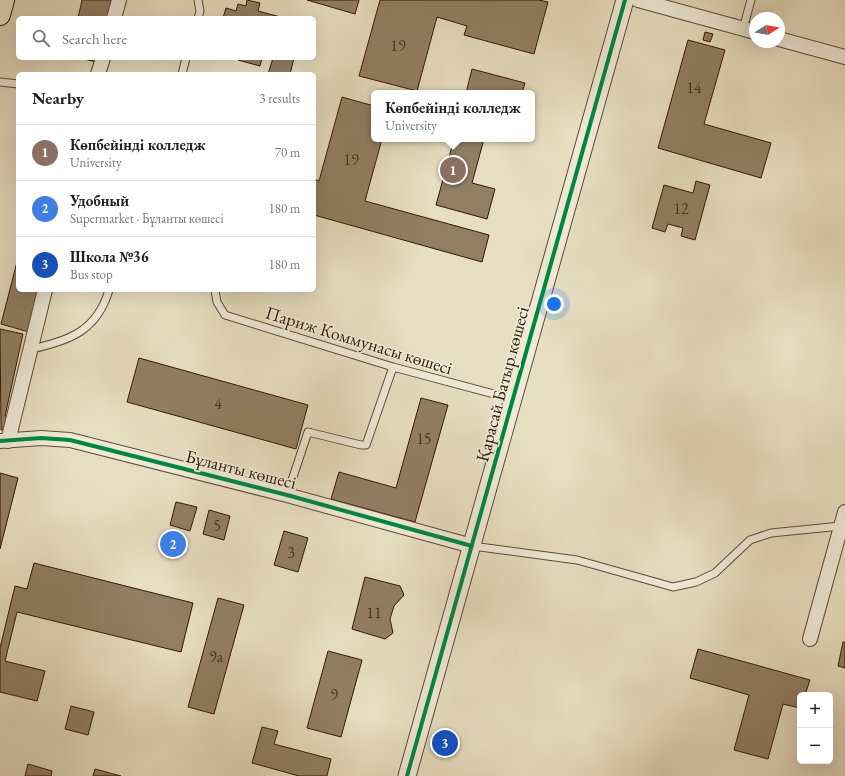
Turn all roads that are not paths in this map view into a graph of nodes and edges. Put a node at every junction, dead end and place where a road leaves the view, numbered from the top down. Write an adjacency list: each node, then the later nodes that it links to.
1 (4, 0): 8 (main road)
2 (119, 0): 9 (street)
3 (198, 0): 10 (lane)
4 (625, 0): 25 (street, Қарасай Батыр көшесі)
5 (638, 0): 11 (street)
6 (751, 0): 7 (lane)
7 (750, 12)
8 (0, 15)
9 (115, 16)
10 (198, 16)
11 (749, 30)
12 (785, 41): 13 (street)
13 (845, 57)
14 (102, 60): 16 (street)
15 (186, 60): 17 (lane)
16 (99, 72)
17 (182, 72)
18 (0, 82): 19 (lane)
19 (16, 84)
20 (45, 292): 23 (street)
21 (108, 292): 23 (lane)
22 (214, 292): 24 (lane, Париж Коммунасы көшесі)
23 (31, 349): 26 (street)
24 (393, 367): 25 (lane, Париж Коммунасы көшесі); 27 (lane)
25 (512, 399): 30 (street, Қарасай Батыр көшесі)
26 (4, 441): 27 (street, Бұланты көшесі)
27 (287, 495): 30 (street, Бұланты көшесі)
28 (845, 512): 29 (street)
29 (841, 526): 30 (lane); 31 (street)
30 (472, 546): 32 (street, Қарасай Батыр көшесі)
31 (810, 639)
32 (407, 776)

